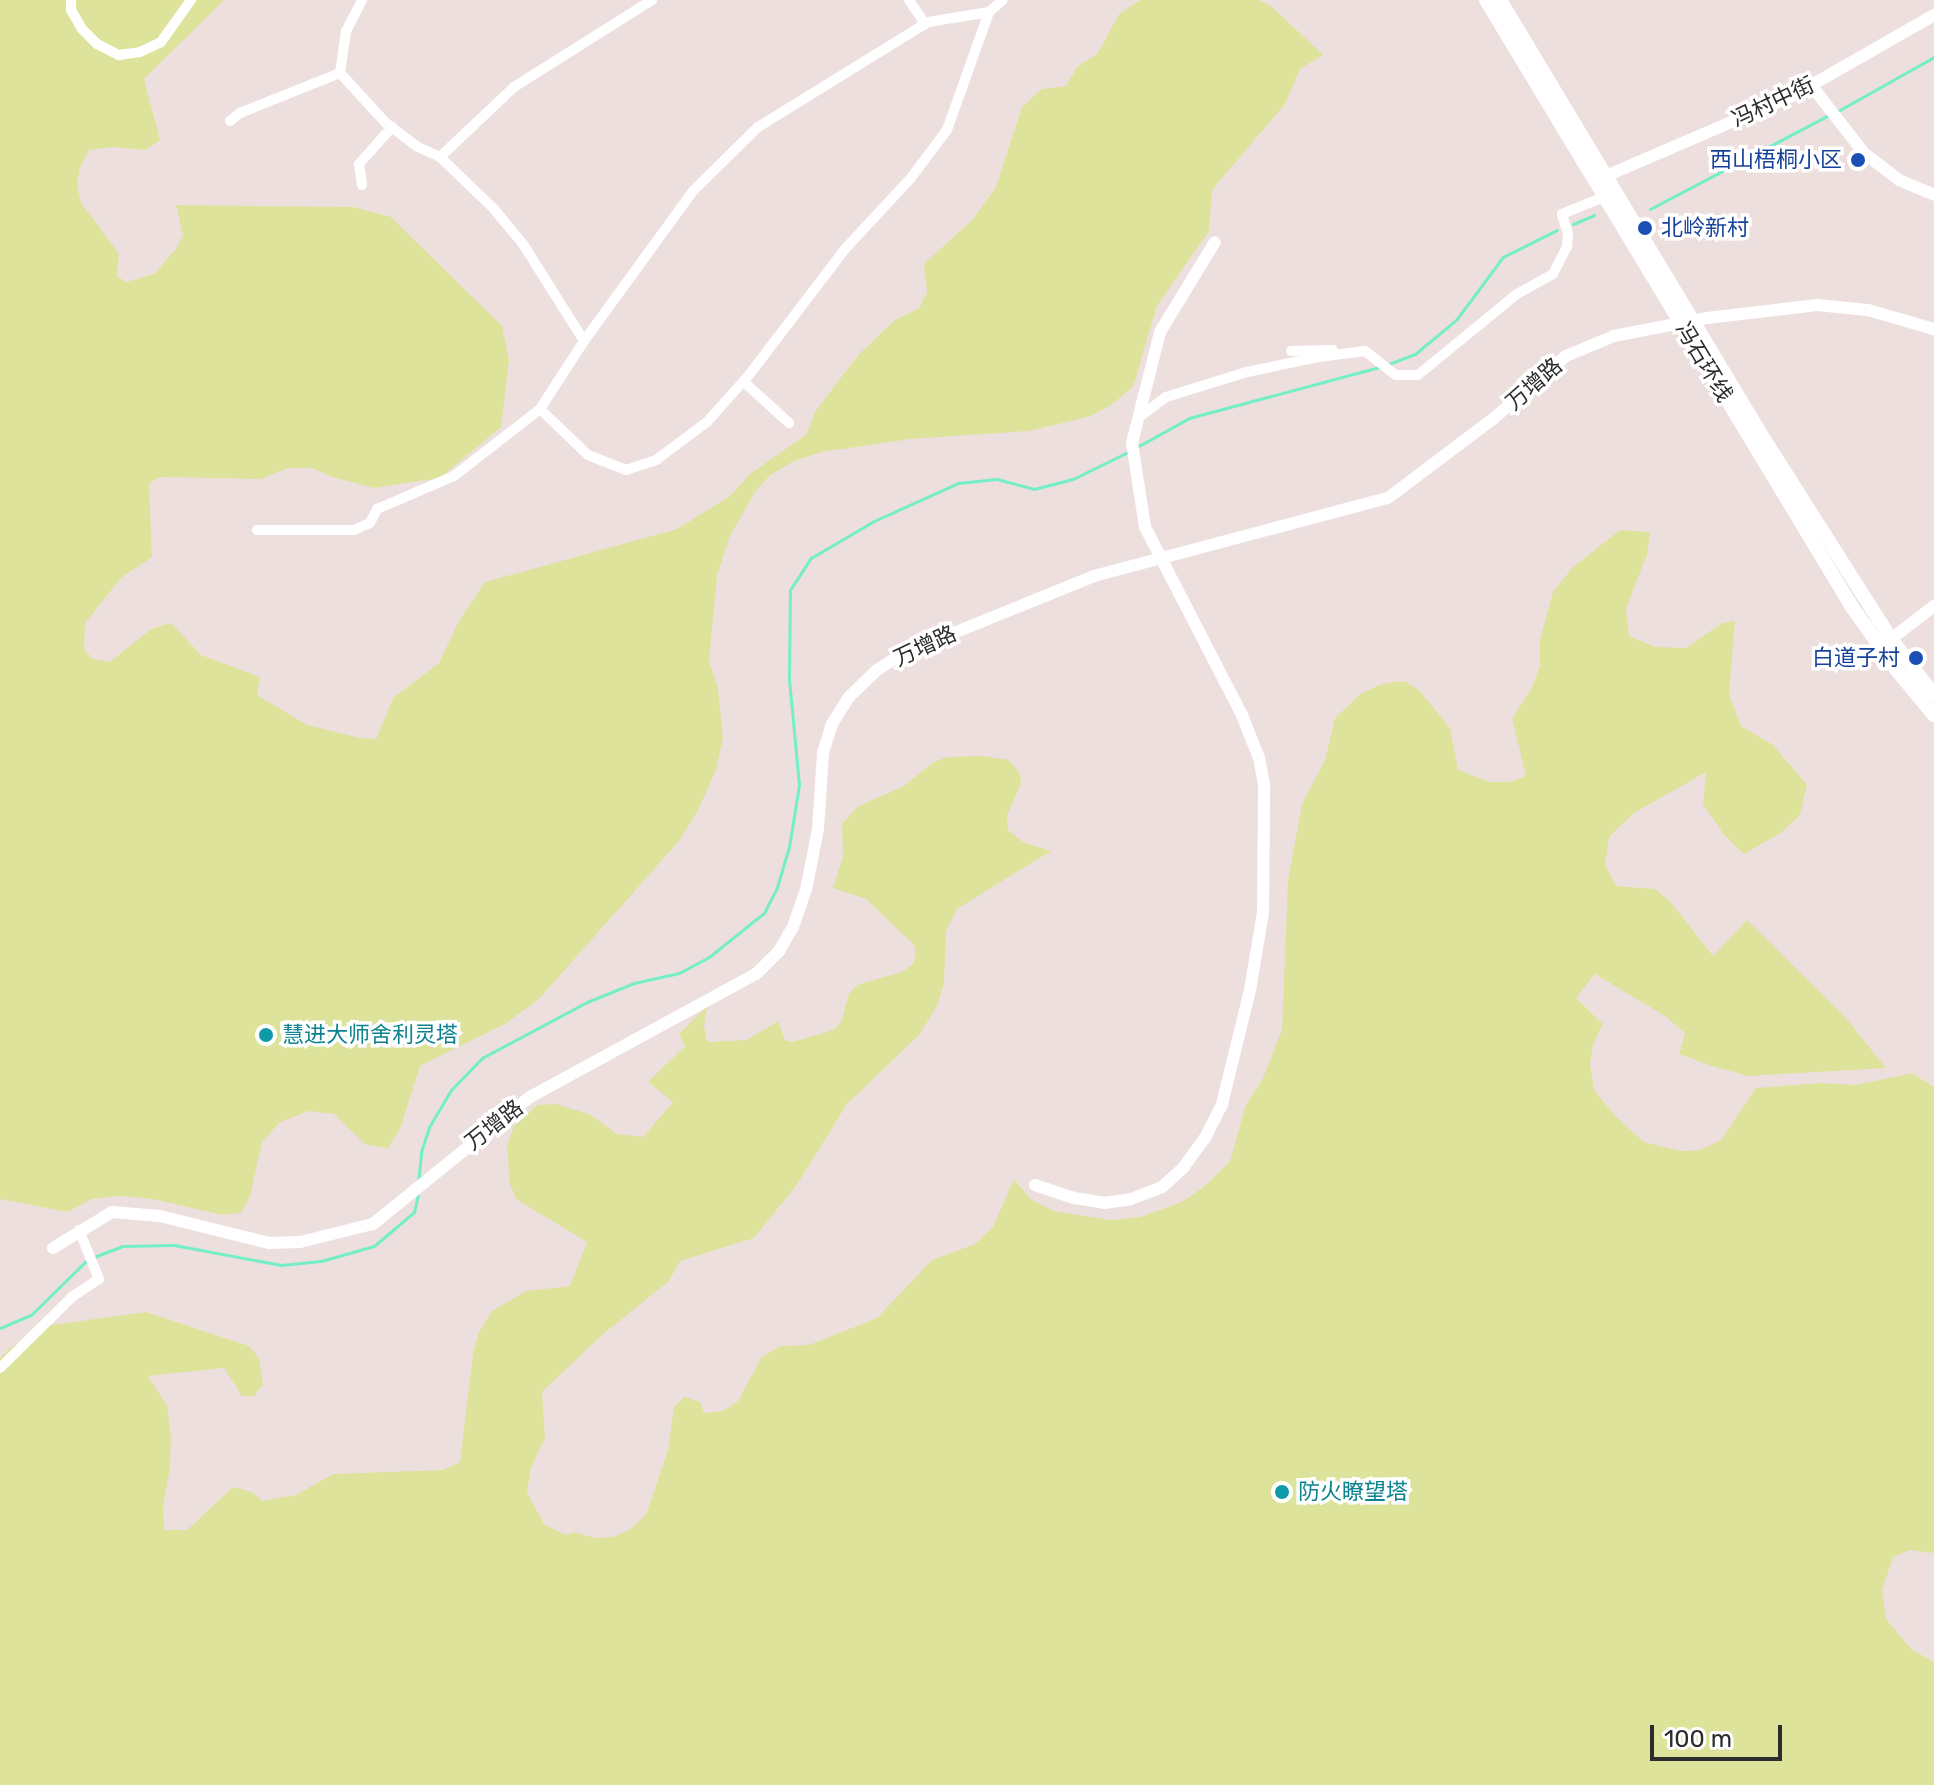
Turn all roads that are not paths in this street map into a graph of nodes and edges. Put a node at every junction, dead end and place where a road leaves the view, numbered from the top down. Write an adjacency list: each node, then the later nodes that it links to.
1 (71, 0): 2 (street)
2 (191, 0)
3 (362, 0): 12 (street)
4 (652, 0): 16 (street)
5 (909, 0): 11 (street)
6 (1003, 0): 9 (street)
7 (1486, 0): 20 (main road, 冯石环线)
8 (1500, 0): 17 (main road, 冯石环线)
9 (989, 12): 11 (street); 26 (street)
10 (1934, 15): 13 (street, 冯村中街)
11 (925, 24): 23 (street)
12 (340, 73): 14 (street); 15 (street)
13 (1811, 85): 17 (street, 冯村中街); 19 (street)
14 (230, 121)
15 (392, 127): 16 (street); 18 (street)
16 (440, 157): 23 (street)
17 (1606, 176): 33 (main road, 冯石环线)
18 (362, 185)
19 (1934, 195)
20 (1606, 196): 25 (street); 33 (main road, 冯石环线)
21 (1215, 242): 29 (street)
22 (1934, 329): 31 (street, 万增路)
23 (584, 341): 27 (street)
24 (1291, 351): 25 (street)
25 (1353, 353): 29 (street)
26 (744, 382): 27 (street); 28 (street)
27 (540, 409): 30 (street)
28 (789, 423)
29 (1136, 424): 31 (street)
30 (257, 530)
31 (1161, 557): 36 (street); 37 (street, 万增路)
32 (1934, 606): 33 (street)
33 (1885, 643): 34 (main road, 冯石环线); 35 (main road, 冯石环线)
34 (1934, 695)
35 (1934, 715)
36 (1035, 1185)
37 (79, 1230): 38 (street, 万增路); 39 (street)
38 (53, 1248)
39 (0, 1368)

